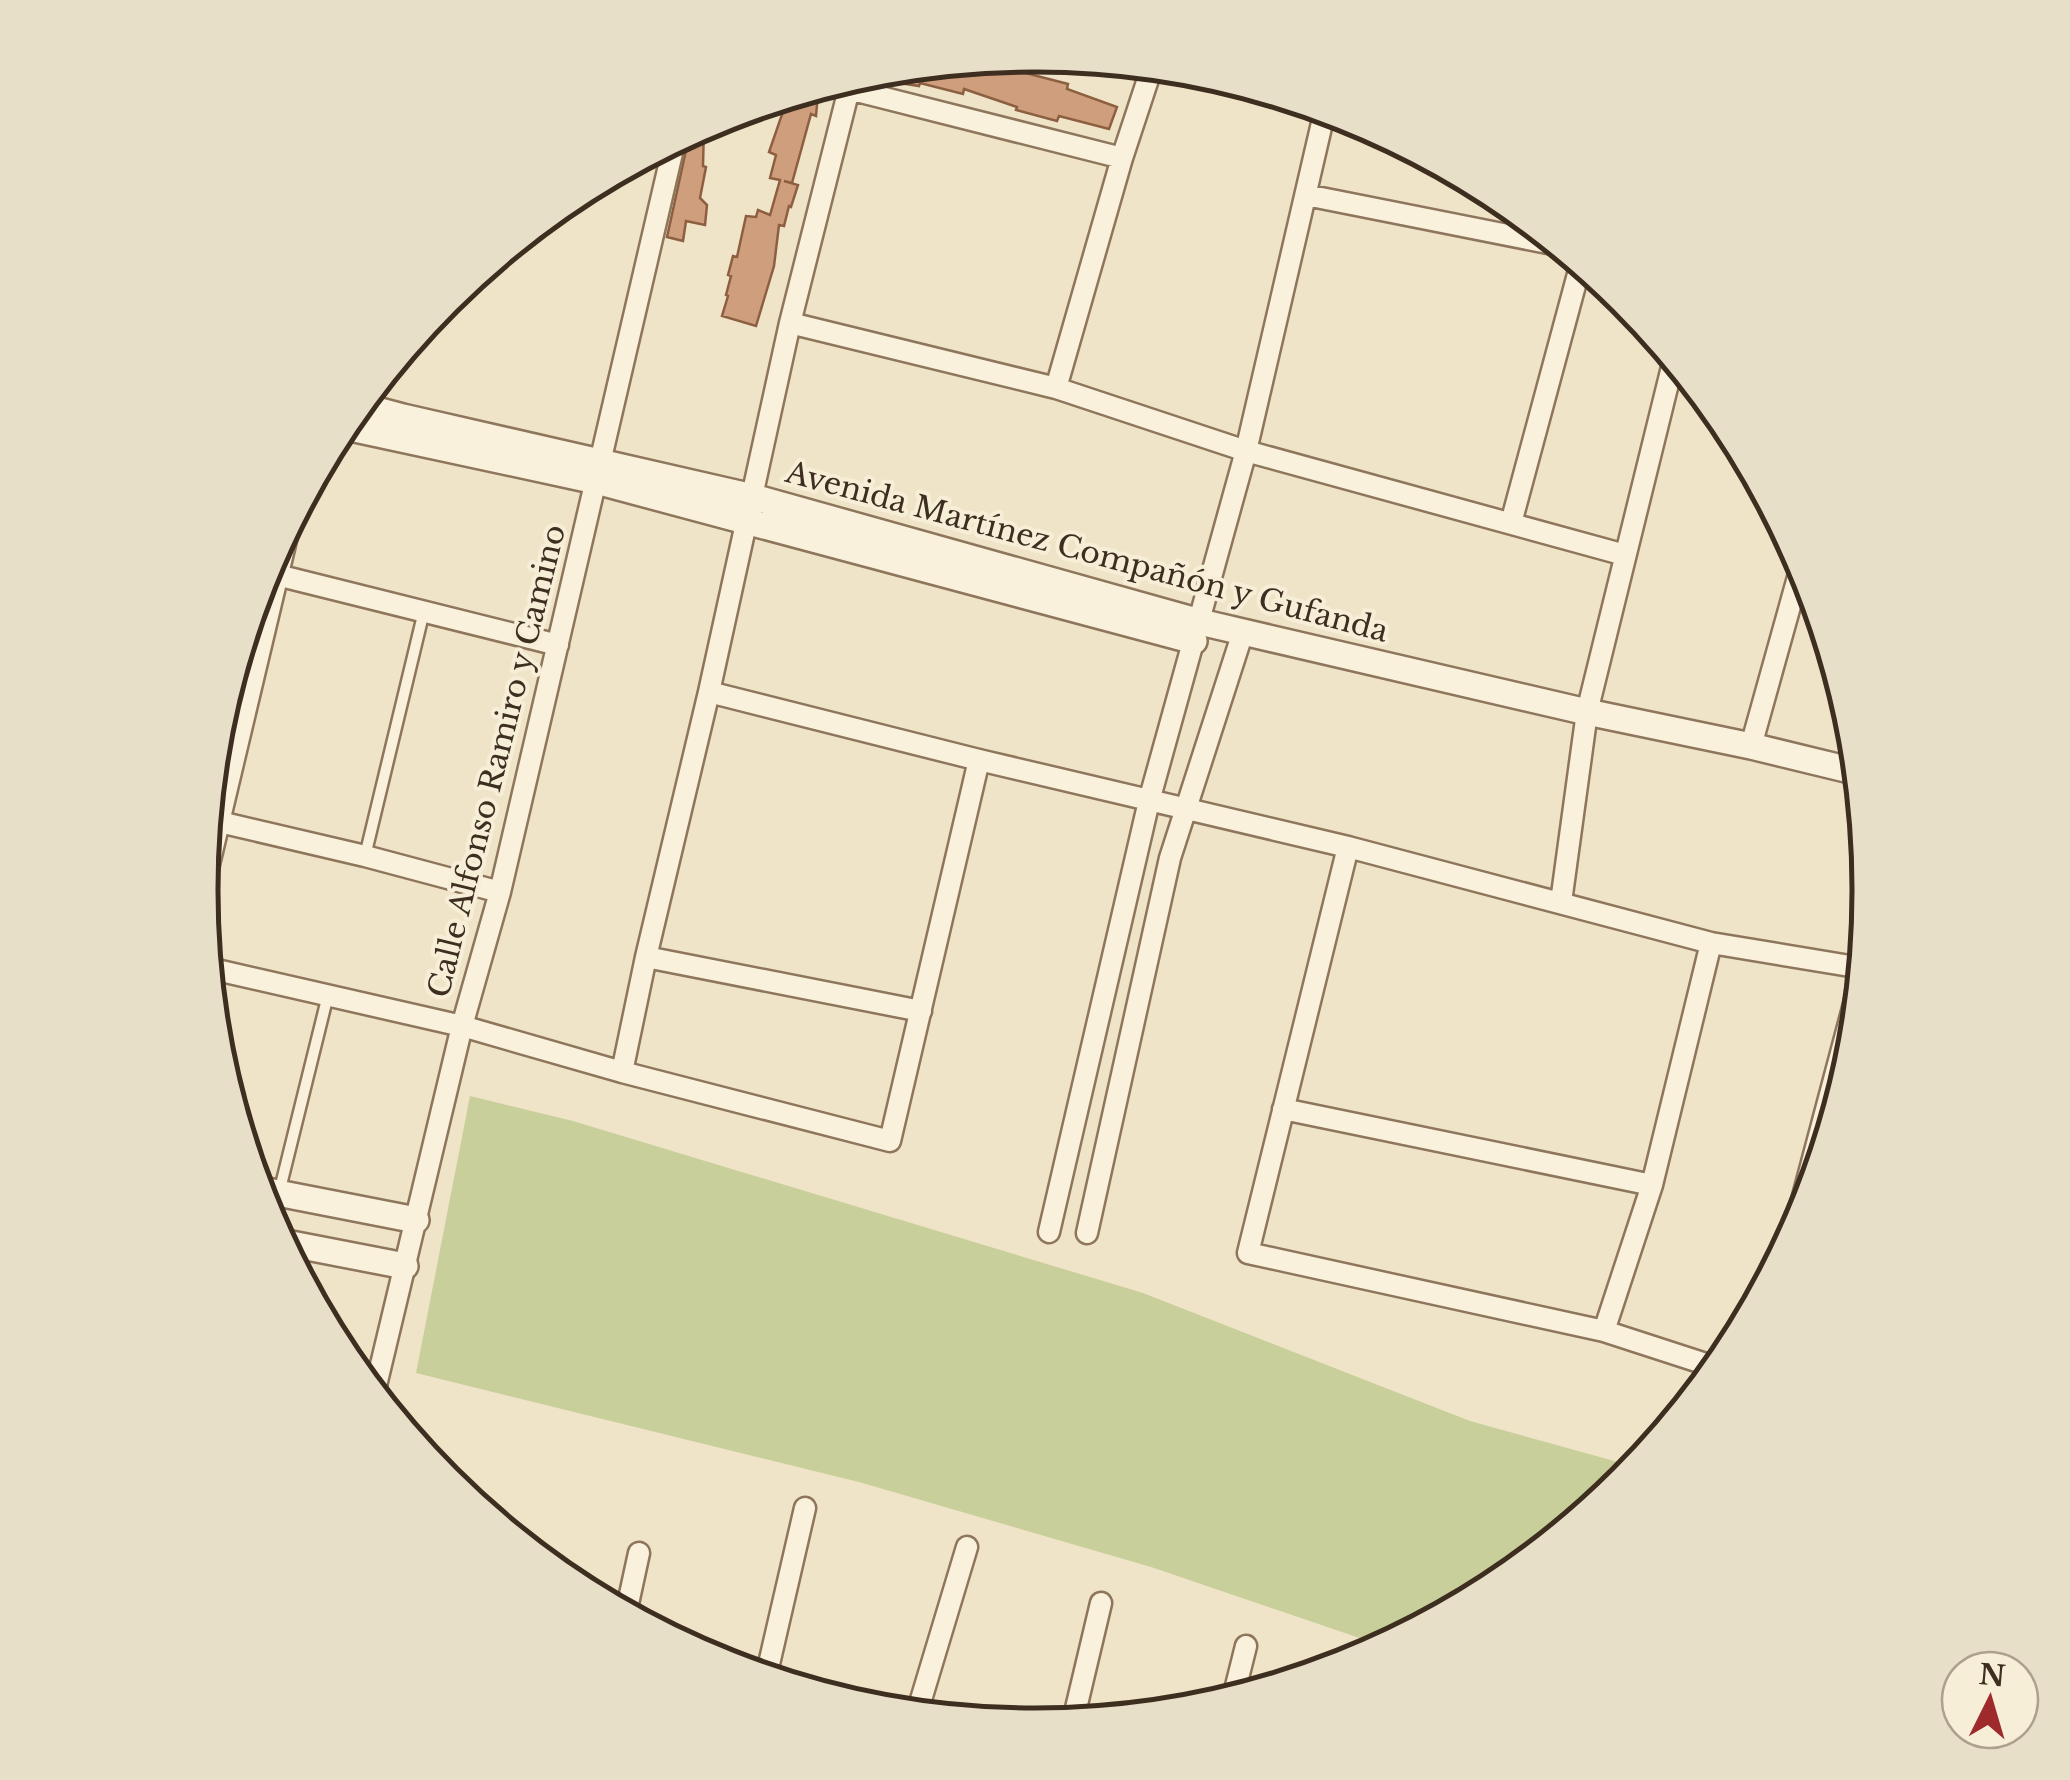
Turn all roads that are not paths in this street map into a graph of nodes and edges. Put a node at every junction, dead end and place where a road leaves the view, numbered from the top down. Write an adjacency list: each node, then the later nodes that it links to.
1 (1147, 80): 6 (street)
2 (859, 92): 6 (street)
3 (837, 97): 10 (street)
4 (1322, 125): 7 (street)
5 (671, 158): 16 (street, Calle Alfonso Ramiro y Camino)
6 (1122, 158): 12 (street)
7 (1306, 195): 8 (street); 15 (street)
8 (1529, 238)
9 (1577, 278): 18 (street)
10 (790, 324): 12 (street); 17 (street)
11 (1670, 375): 19 (street)
12 (1056, 388): 15 (street)
13 (374, 410): 16 (street, Avenida Martínez Compañón y Gufanda)
14 (359, 430): 16 (street, Avenida Martínez Compañón y Gufanda)
15 (1246, 451): 18 (street); 24 (street)
16 (599, 471): 17 (street, Avenida Martínez Compañón y Gufanda); 26 (street, Calle Alfonso Ramiro y Camino)
17 (750, 508): 24 (street, Avenida Martínez Compañón y Gufanda); 29 (street)
18 (1511, 523): 19 (street)
19 (1626, 555): 30 (street)
20 (281, 576): 23 (street)
21 (1797, 596): 31 (street)
22 (272, 598): 28 (street)
23 (424, 611): 26 (street); 39 (lane)
24 (1197, 632): 25 (street, Avenida Martínez Compañón y Gufanda); 35 (street)
25 (1243, 632): 30 (street, Avenida Martínez Compañón y Gufanda); 36 (street)
26 (558, 644): 40 (street, Calle Alfonso Ramiro y Camino)
27 (247, 670): 28 (street)
28 (256, 672): 34 (street)
29 (710, 692): 32 (street); 43 (street)
30 (1587, 712): 31 (street, Avenida Martínez Compañón y Gufanda); 41 (street)
31 (1751, 746): 33 (street, Avenida Martínez Compañón y Gufanda)
32 (979, 760): 35 (street); 47 (street)
33 (1843, 768)
34 (224, 783)
35 (1149, 801): 36 (street); 55 (street)
36 (1184, 809): 38 (street); 56 (street)
37 (220, 823): 39 (street)
38 (1348, 847): 41 (street); 50 (street)
39 (365, 856): 40 (street)
40 (500, 892): 48 (street, Calle Alfonso Ramiro y Camino)
41 (1561, 902): 42 (street)
42 (1711, 943): 44 (street); 52 (street)
43 (646, 956): 47 (street); 49 (street)
44 (1849, 969)
45 (222, 971): 46 (street)
46 (328, 994): 48 (street); 51 (lane)
47 (921, 1010): 49 (street)
48 (462, 1026): 49 (street); 54 (street, Calle Alfonso Ramiro y Camino)
49 (622, 1072)
50 (1284, 1109): 52 (street); 59 (street)
51 (271, 1180)
52 (1652, 1184): 59 (street)
53 (276, 1193): 54 (street)
54 (416, 1220): 58 (street, Calle Alfonso Ramiro y Camino)
55 (1049, 1232)
56 (1086, 1234)
57 (299, 1245): 58 (street)
58 (405, 1266): 61 (street, Calle Alfonso Ramiro y Camino)
59 (1604, 1331): 60 (street)
60 (1702, 1363)
61 (378, 1377)
62 (805, 1508): 68 (street)
63 (967, 1547): 70 (street)
64 (640, 1552): 65 (street)
65 (629, 1600)
66 (1100, 1603): 71 (street)
67 (1246, 1646): 69 (street)
68 (769, 1663)
69 (1237, 1682)
70 (921, 1700)
71 (1075, 1706)

